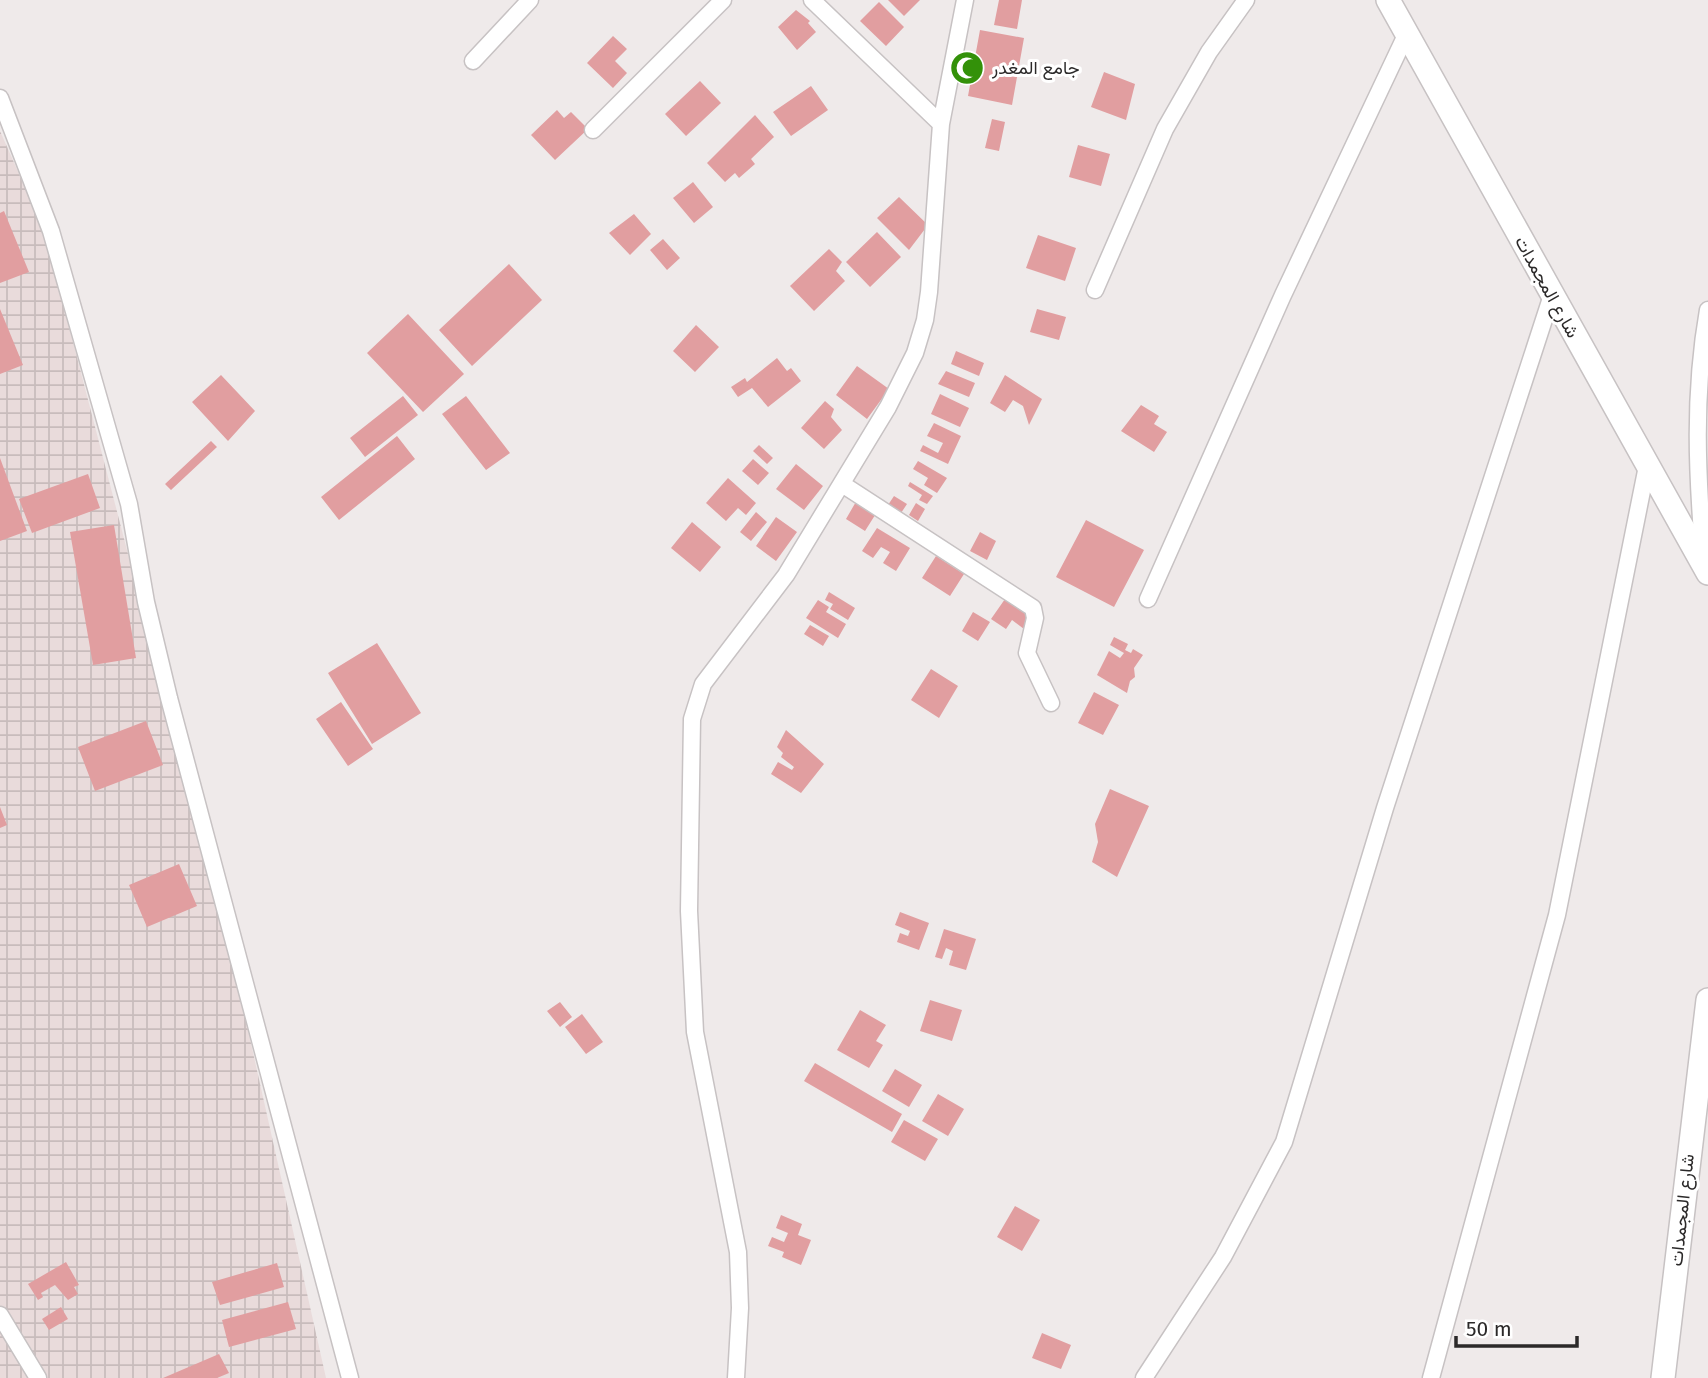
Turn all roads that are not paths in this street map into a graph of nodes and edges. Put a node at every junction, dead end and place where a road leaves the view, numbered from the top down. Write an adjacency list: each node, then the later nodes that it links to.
1 (530, 0): 8 (street)
2 (723, 0): 11 (street)
3 (812, 0): 10 (street)
4 (965, 0): 10 (street)
5 (1246, 0): 12 (street)
6 (1388, 0): 7 (main road, شارع المجمدات)
7 (1406, 35): 13 (main road, شارع المجمدات); 18 (street)
8 (472, 61)
9 (0, 98): 23 (street)
10 (941, 124): 16 (street)
11 (593, 130)
12 (1095, 290)
13 (1552, 295): 15 (main road, شارع المجمدات); 25 (street)
14 (1708, 310): 17 (street)
15 (1647, 466): 17 (main road, شارع المجمدات); 26 (street)
16 (842, 484): 19 (street); 24 (street)
17 (1706, 569)
18 (1148, 599)
19 (1051, 704)
20 (1708, 1000): 27 (main road, شارع المجمدات)
21 (0, 1315): 22 (street)
22 (38, 1378)
23 (350, 1378)
24 (736, 1378)
25 (1144, 1378)
26 (1431, 1378)
27 (1663, 1378)

